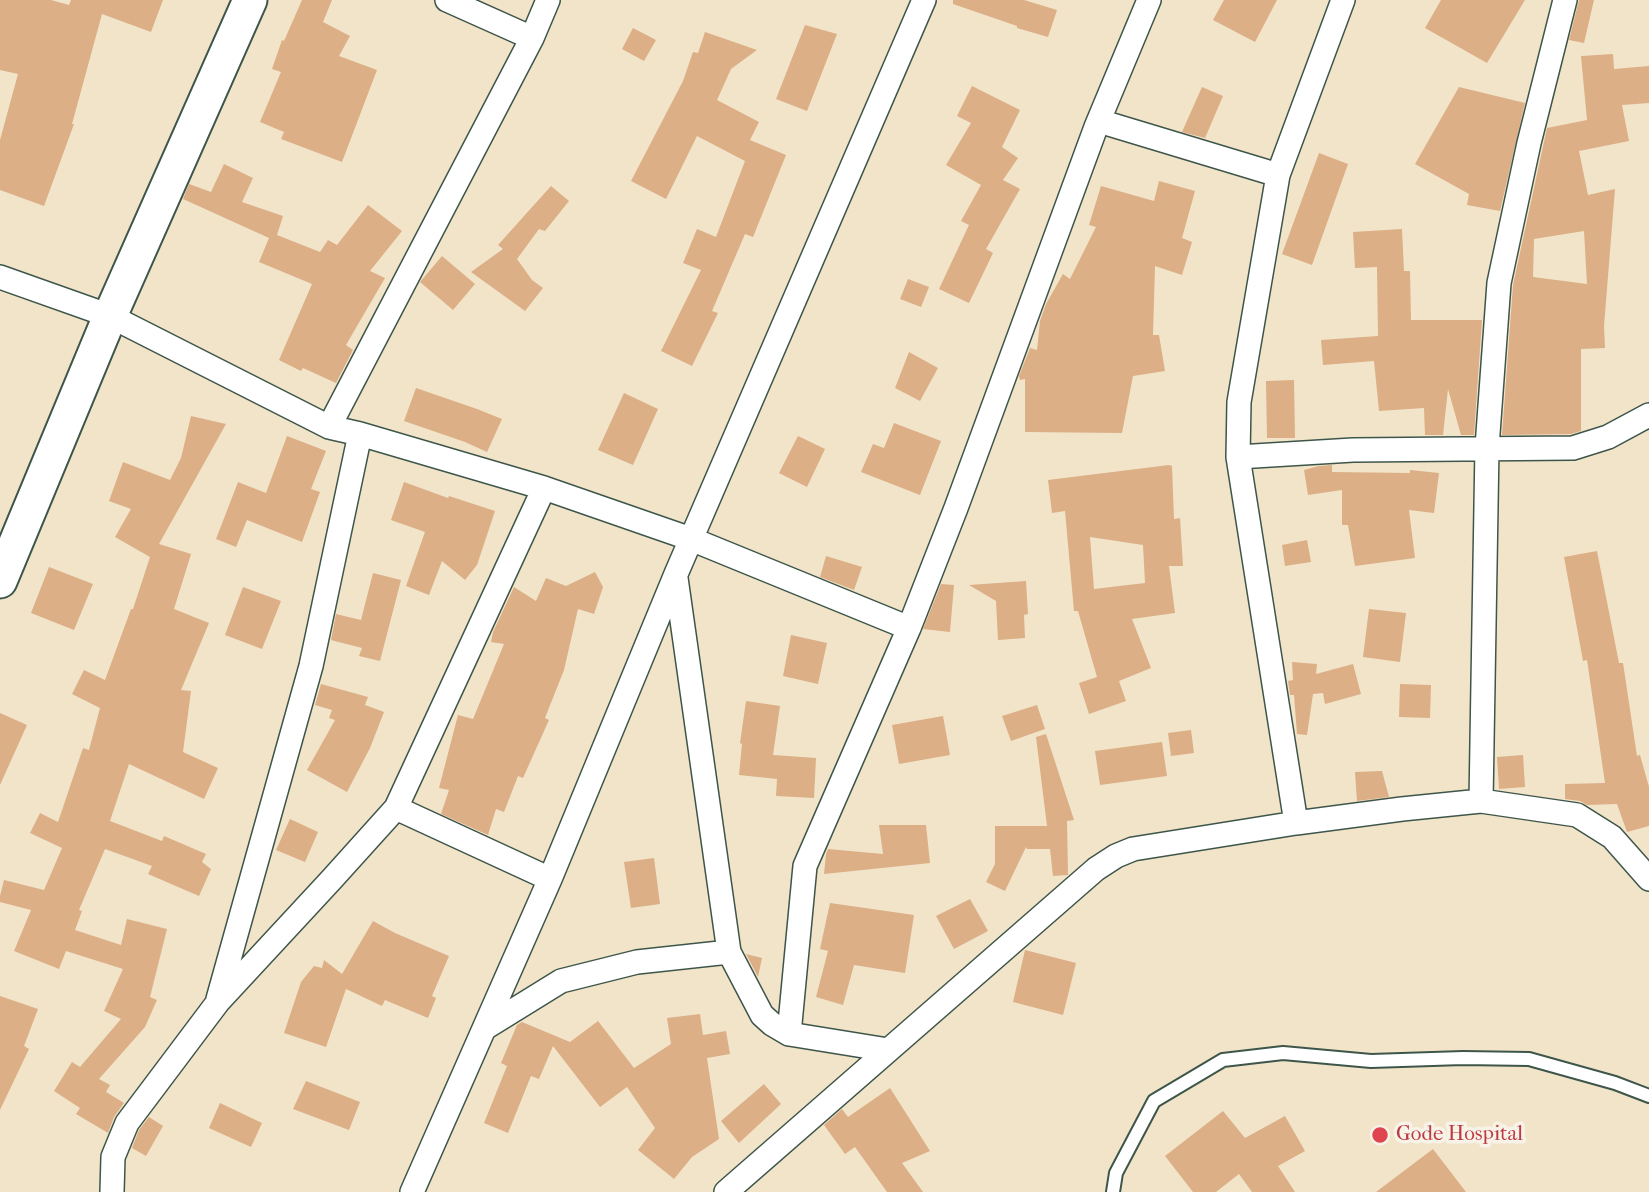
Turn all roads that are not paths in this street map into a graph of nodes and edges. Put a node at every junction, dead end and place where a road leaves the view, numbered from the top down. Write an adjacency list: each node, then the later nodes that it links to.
1 (250, 0): 12 (street)
2 (447, 0): 8 (street)
3 (548, 0): 8 (street)
4 (924, 0): 19 (street)
5 (1149, 0): 9 (street)
6 (1343, 0): 10 (street)
7 (1565, 0): 16 (street)
8 (532, 38): 14 (street)
9 (1099, 121): 10 (street); 22 (street)
10 (1278, 175): 17 (street)
11 (0, 277): 12 (street)
12 (110, 316): 14 (street); 21 (street)
13 (1649, 415): 16 (street)
14 (329, 427): 15 (street)
15 (360, 434): 18 (street); 29 (street)
16 (1487, 447): 17 (street); 23 (street)
17 (1238, 457): 25 (street)
18 (544, 488): 19 (street); 24 (street)
19 (691, 539): 20 (street); 22 (street)
20 (676, 574): 26 (street); 28 (street)
21 (0, 581)
22 (909, 628): 31 (street)
23 (1480, 801): 25 (street); 27 (street)
24 (396, 808): 26 (street); 29 (street)
25 (1296, 823): 32 (street)
26 (550, 879): 30 (street)
27 (1649, 879)
28 (729, 952): 30 (street); 31 (street)
29 (218, 1002): 34 (street)
30 (485, 1028): 35 (street)
31 (789, 1034): 32 (street)
32 (888, 1050): 36 (street)
33 (1649, 1096): 37 (lane)
34 (112, 1192)
35 (412, 1192)
36 (726, 1192)
37 (1113, 1192)

